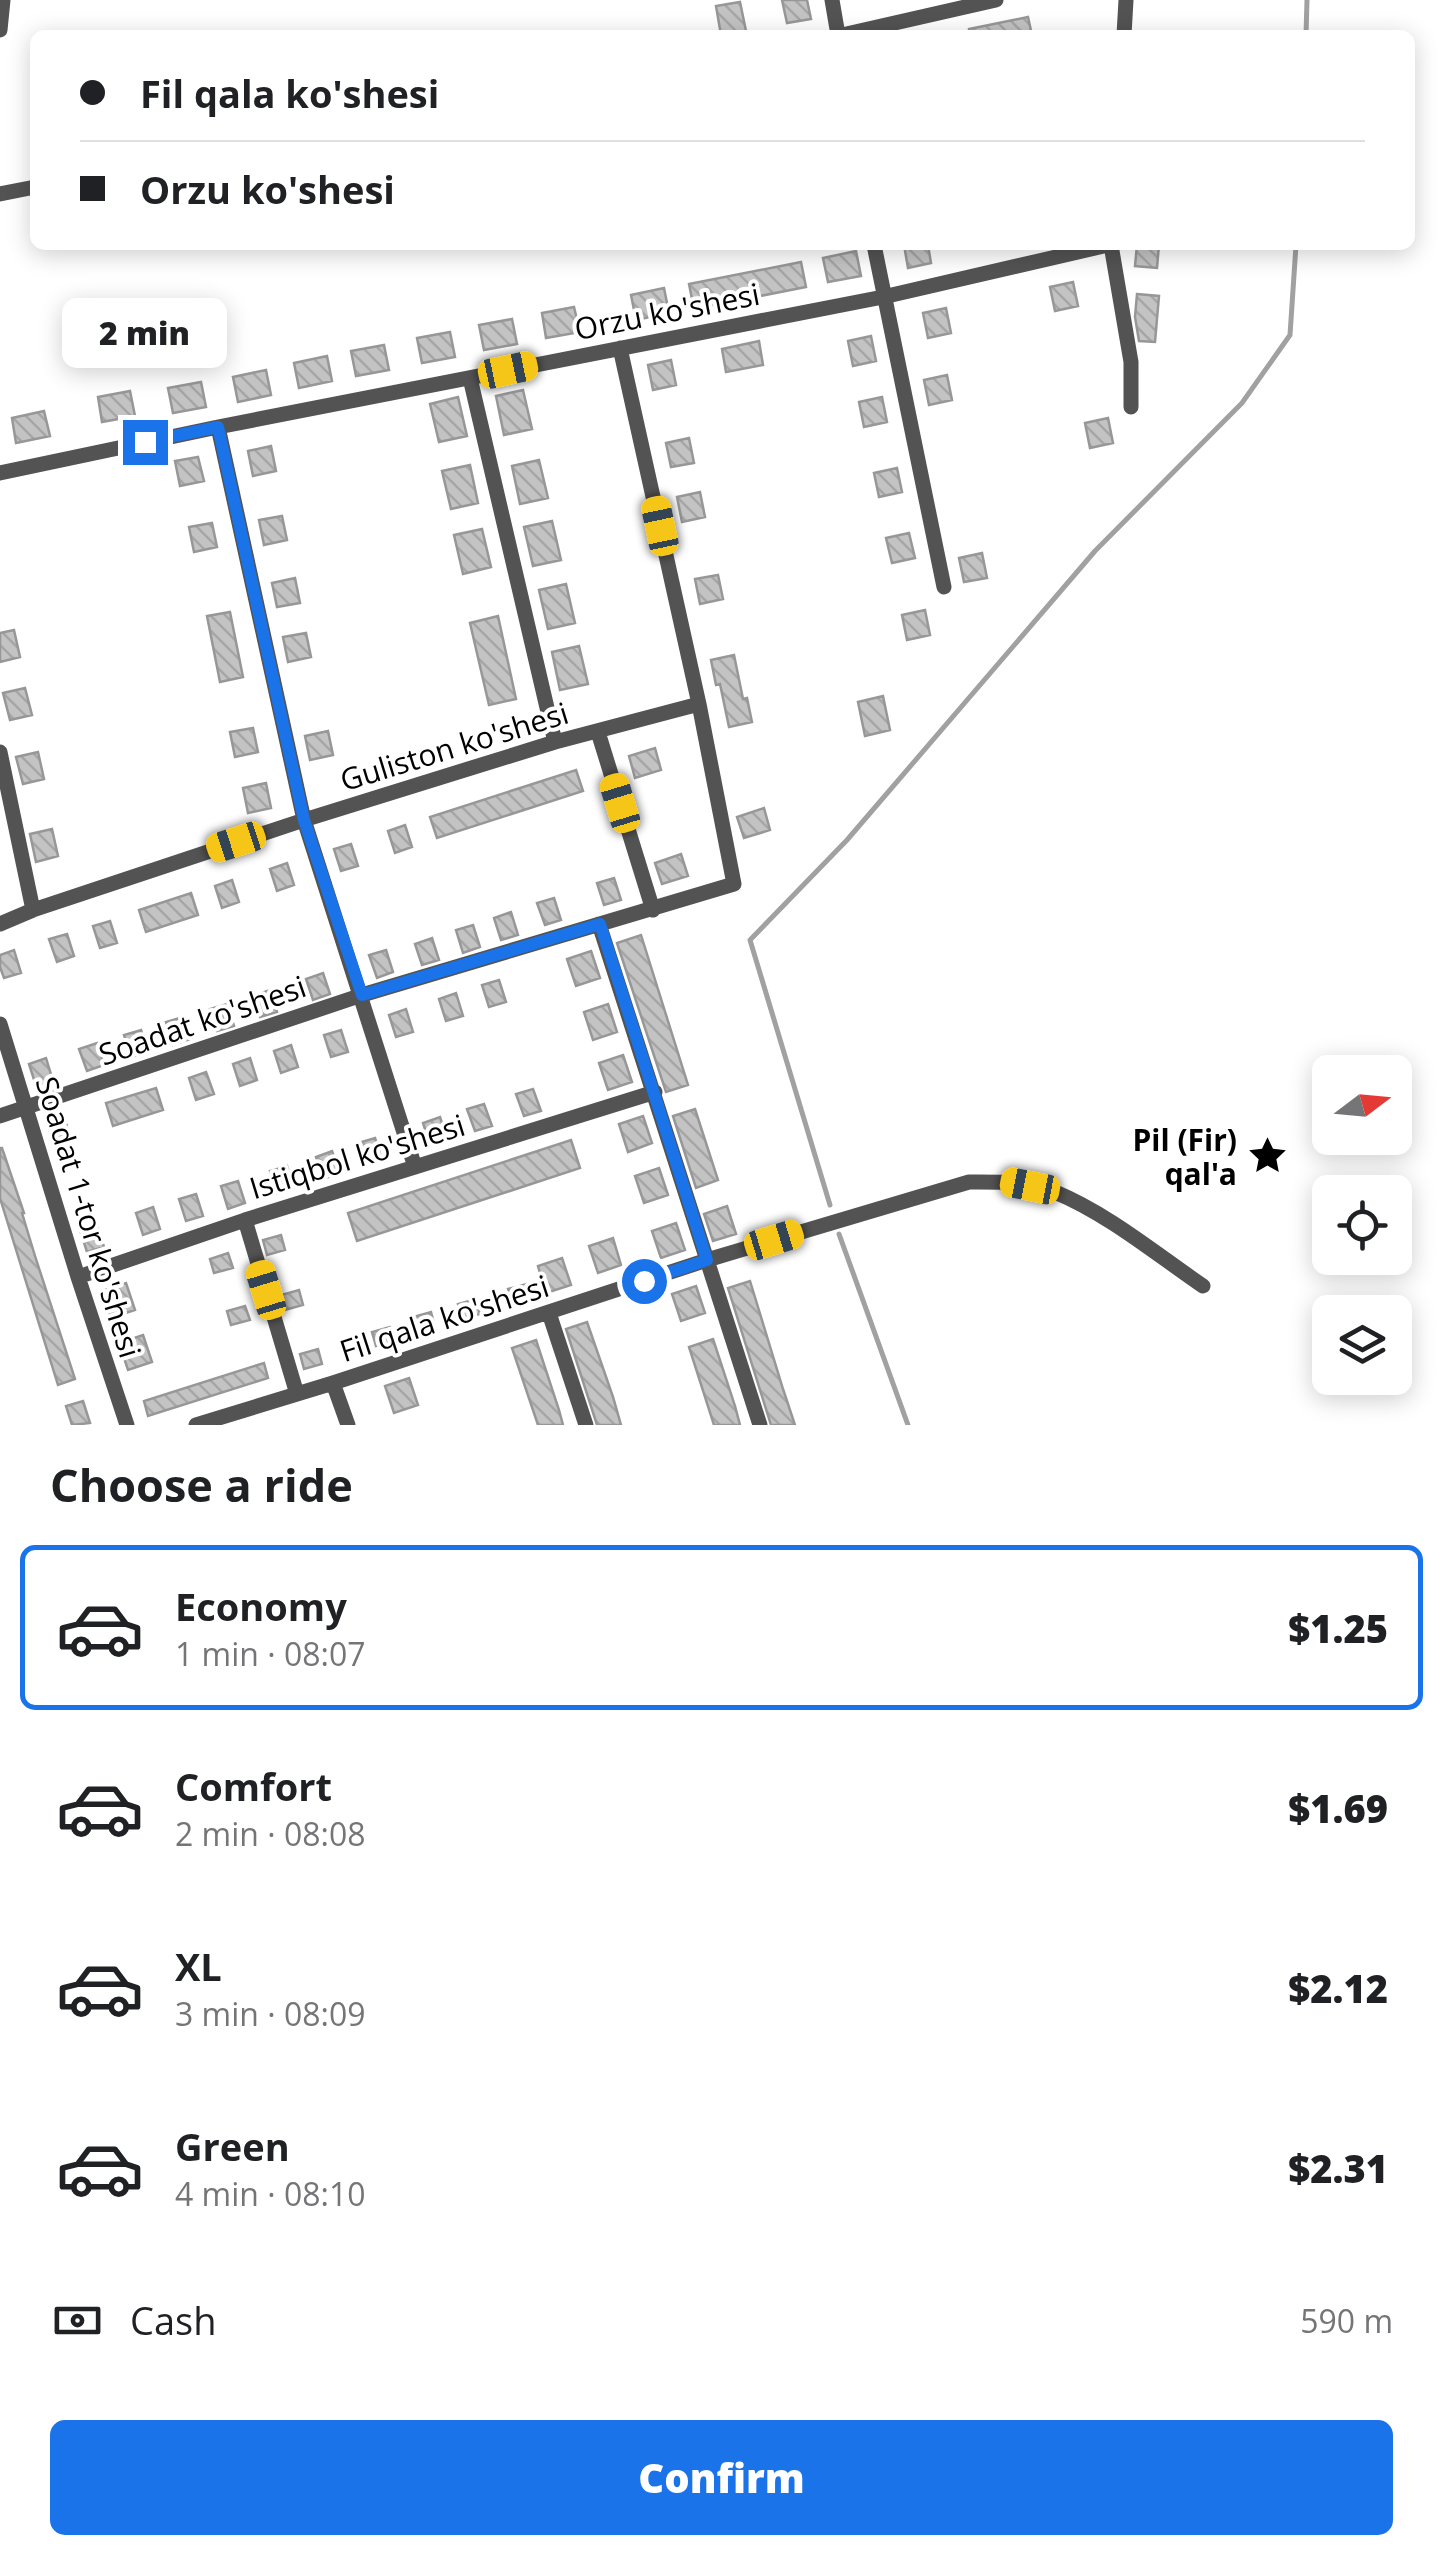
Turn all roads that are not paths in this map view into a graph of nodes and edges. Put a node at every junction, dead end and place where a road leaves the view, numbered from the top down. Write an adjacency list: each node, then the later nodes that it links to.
1 (4, 0): 5 (street)
2 (832, 0): 6 (street)
3 (996, 0): 7 (street)
4 (1126, 0): 8 (street)
5 (0, 30)
6 (839, 30)
7 (862, 30)
8 (1124, 30)
9 (30, 188): 10 (street)
10 (0, 194)
11 (875, 250): 14 (street)
12 (1087, 250): 14 (street, Orzu ko'shesi)
13 (1110, 250): 17 (street, Orzu ko'shesi)
14 (884, 297): 15 (street, Orzu ko'shesi); 20 (street)
15 (620, 348): 16 (street, Orzu ko'shesi); 21 (street)
16 (470, 378): 18 (street, Orzu ko'shesi); 23 (street)
17 (1131, 407)
18 (218, 427): 19 (street, Orzu ko'shesi); 25 (street)
19 (0, 473)
20 (944, 587)
21 (699, 704): 22 (street, Guliston ko'shesi); 27 (street, Soadat ko'shesi)
22 (598, 732): 23 (street, Guliston ko'shesi); 27 (street)
23 (555, 742): 25 (street, Guliston ko'shesi)
24 (0, 752): 26 (street)
25 (304, 820): 26 (street, Guliston ko'shesi); 30 (street)
26 (34, 910): 28 (street, Guliston ko'shesi)
27 (653, 910): 29 (street, Soadat ko'shesi)
28 (0, 924)
29 (600, 924): 30 (street, Soadat ko'shesi); 32 (street)
30 (362, 995): 33 (street, Soadat ko'shesi); 35 (street)
31 (0, 1024): 33 (street, Soadat 1-tor ko'shesi)
32 (655, 1092): 35 (street, Istiqbol ko'shesi); 37 (street)
33 (26, 1108): 34 (street, Soadat ko'shesi); 38 (street, Soadat 1-tor ko'shesi)
34 (0, 1116)
35 (416, 1166): 36 (street, Istiqbol ko'shesi)
36 (245, 1220): 38 (street, Istiqbol ko'shesi); 42 (street)
37 (707, 1260): 39 (street, Fil qala ko'shesi); 40 (street, Fil qala ko'shesi); 47 (street)
38 (78, 1277): 43 (street, Soadat 1-tor ko'shesi)
39 (1203, 1286)
40 (549, 1313): 41 (street, Fil qala ko'shesi); 46 (street)
41 (334, 1383): 42 (street, Fil qala ko'shesi); 45 (street)
42 (297, 1394): 44 (street, Fil qala ko'shesi)
43 (127, 1425)
44 (196, 1425)
45 (348, 1425)
46 (586, 1425)
47 (760, 1425)

